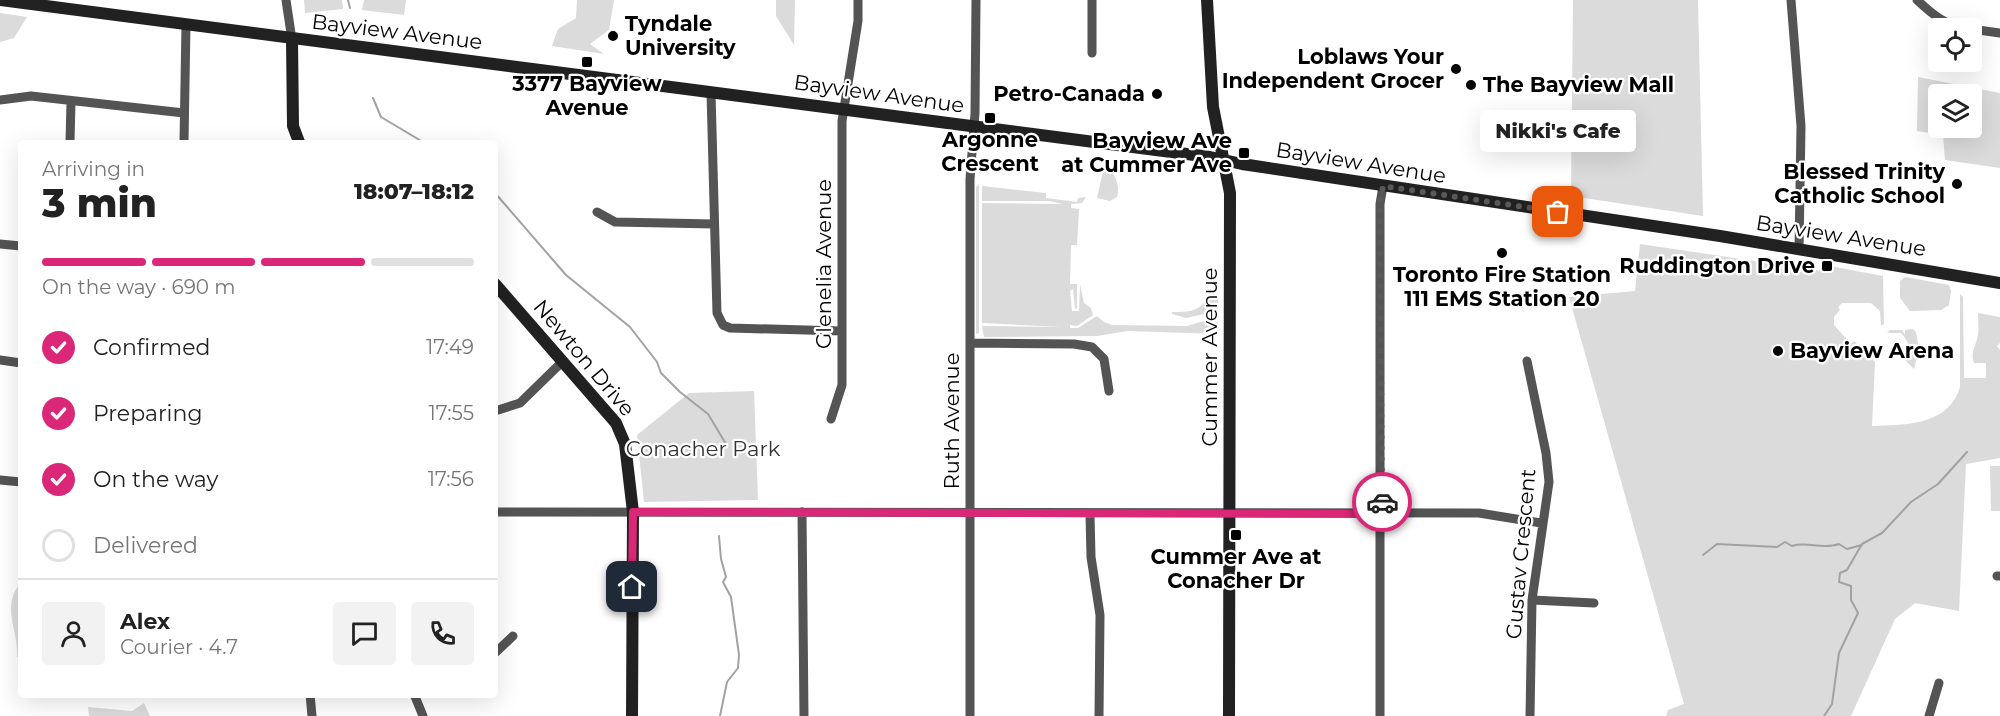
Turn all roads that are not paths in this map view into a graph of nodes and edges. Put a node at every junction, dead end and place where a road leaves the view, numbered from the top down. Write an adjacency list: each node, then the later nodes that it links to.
1 (0, 0): 10 (main road, Bayview Avenue)
2 (286, 0): 13 (street)
3 (858, 0): 18 (street, Glenelia Avenue)
4 (976, 0): 20 (street)
5 (1092, 0): 14 (street)
6 (1207, 0): 24 (main road, Cummer Avenue)
7 (1791, 0): 30 (street)
8 (1917, 0): 9 (street)
9 (1939, 18)
10 (186, 24): 13 (main road, Bayview Avenue); 19 (street)
11 (1982, 31): 12 (street)
12 (2000, 33)
13 (292, 40): 15 (main road, Bayview Avenue); 23 (main road)
14 (1092, 53)
15 (711, 93): 18 (main road, Bayview Avenue); 27 (street)
16 (0, 100): 17 (street)
17 (71, 102): 19 (street); 21 (street)
18 (845, 109): 20 (main road, Bayview Avenue); 33 (street, Glenelia Avenue)
19 (184, 113): 22 (street)
20 (974, 126): 24 (main road, Bayview Avenue); 34 (street, Ruth Avenue)
21 (70, 140)
22 (184, 140)
23 (298, 140)
24 (1224, 159): 25 (main road, Bayview Avenue); 47 (main road, Cummer Avenue)
25 (1383, 186): 30 (main road, Bayview Avenue); 50 (street)
26 (597, 212): 27 (street)
27 (714, 224): 33 (street)
28 (0, 244): 29 (street)
29 (18, 246)
30 (1799, 250): 31 (main road, Bayview Avenue)
31 (2000, 282)
32 (498, 287): 36 (main road, Newton Drive)
33 (841, 331): 41 (street, Glenelia Avenue)
34 (970, 343): 39 (street); 48 (street, Ruth Avenue)
35 (0, 360): 38 (street)
36 (563, 361): 40 (street); 45 (main road, Newton Drive)
37 (1527, 361): 51 (street, Gustav Crescent)
38 (18, 363)
39 (1109, 391)
40 (498, 410)
41 (831, 419)
42 (0, 480): 43 (street)
43 (18, 482)
44 (498, 512): 45 (street)
45 (633, 512): 46 (street); 61 (main road, Newton Drive)
46 (802, 513): 48 (street); 62 (street)
47 (1230, 513): 49 (street); 50 (street); 65 (main road, Cummer Avenue)
48 (970, 514): 49 (street); 63 (street, Ruth Avenue)
49 (1090, 514): 64 (street)
50 (1382, 514): 51 (street); 66 (street)
51 (1541, 523): 52 (street, Gustav Crescent)
52 (1532, 600): 53 (street); 67 (street, Gustav Crescent)
53 (1594, 603)
54 (513, 636): 55 (street)
55 (498, 650)
56 (1939, 683): 68 (street)
57 (310, 698): 59 (street)
58 (416, 698): 60 (street)
59 (312, 716)
60 (423, 716)
61 (632, 716)
62 (804, 716)
63 (970, 716)
64 (1100, 716)
65 (1230, 716)
66 (1380, 716)
67 (1530, 716)
68 (1929, 716)

